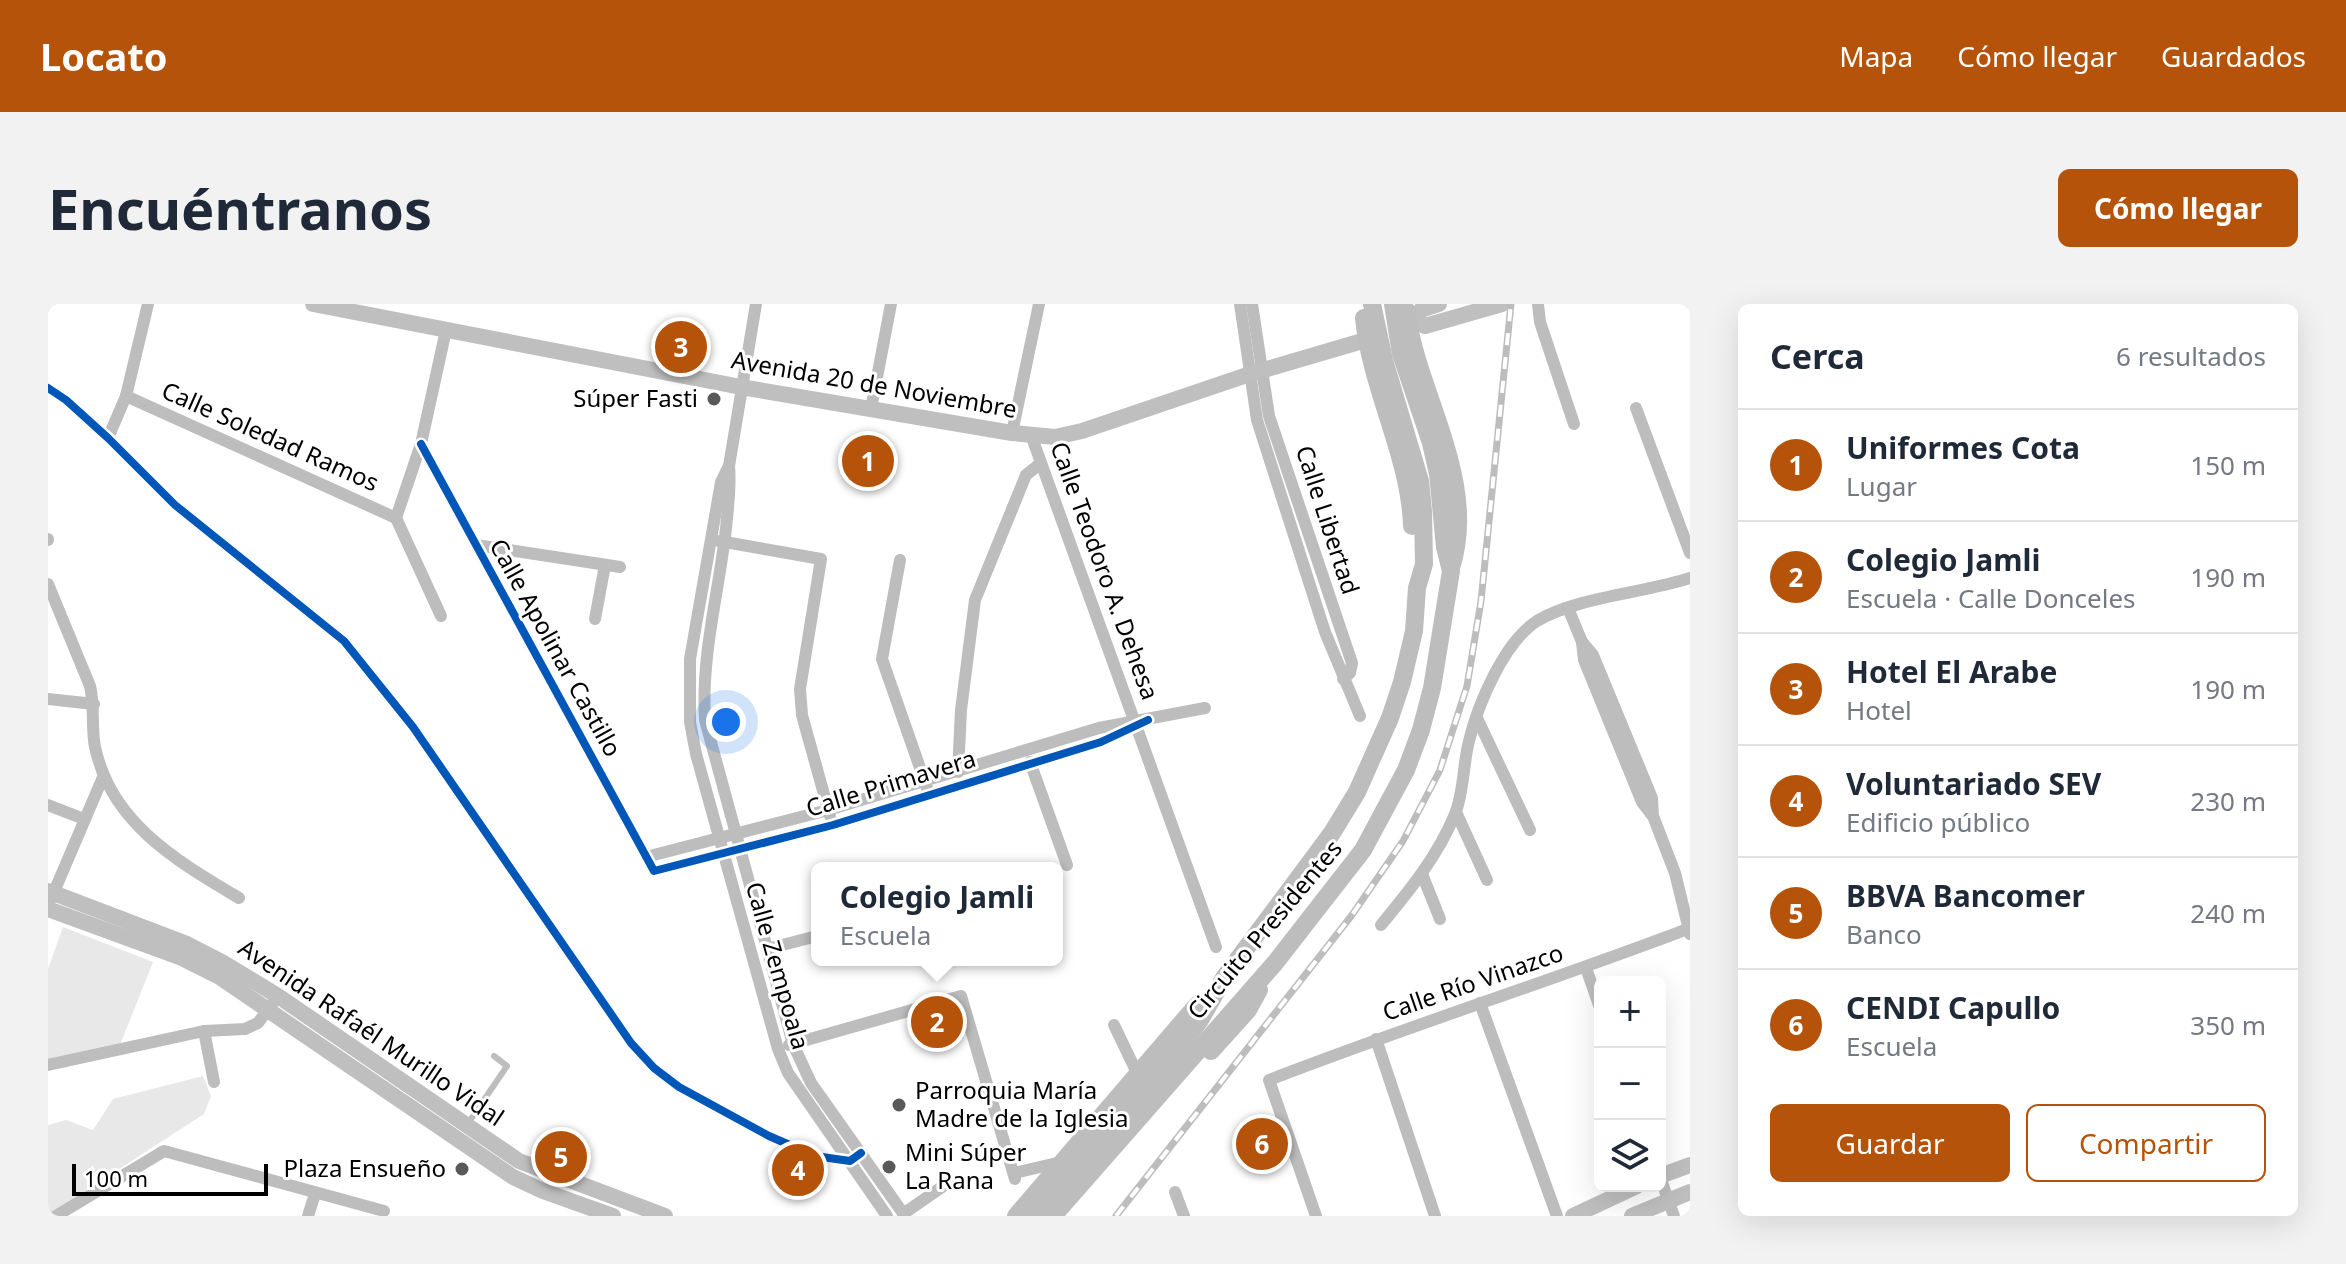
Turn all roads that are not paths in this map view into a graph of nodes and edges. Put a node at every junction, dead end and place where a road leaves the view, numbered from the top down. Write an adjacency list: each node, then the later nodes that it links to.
1 (148, 304): 22 (street)
2 (313, 304): 16 (main road, Avenida 20 de Noviembre)
3 (756, 304): 20 (street, Calle Zempoala)
4 (891, 304): 24 (street)
5 (1039, 304): 26 (street)
6 (1240, 304): 19 (street)
7 (1252, 304): 19 (street)
8 (1362, 304): 17 (main road)
9 (1372, 304): 18 (main road)
10 (1393, 304): 18 (main road)
11 (1405, 304): 15 (main road)
12 (1439, 304): 15 (main road, Avenida 20 de Noviembre)
13 (1502, 304): 15 (main road, Avenida 20 de Noviembre)
14 (1538, 304): 25 (street)
15 (1408, 324): 17 (main road, Avenida 20 de Noviembre); 38 (main road)
16 (446, 330): 20 (main road, Avenida 20 de Noviembre); 29 (street)
17 (1368, 340): 19 (main road, Avenida 20 de Noviembre); 41 (main road)
18 (1392, 357): 38 (main road, Circuito Presidentes); 41 (main road, Circuito Presidentes)
19 (1255, 372): 27 (main road, Avenida 20 de Noviembre); 48 (street, Calle Libertad)
20 (741, 387): 24 (main road, Avenida 20 de Noviembre); 32 (street, Calle Zempoala)
21 (48, 388): 28 (street)
22 (126, 396): 28 (street); 31 (street, Calle Soledad Ramos)
23 (1636, 408): 34 (street)
24 (871, 409): 26 (main road, Avenida 20 de Noviembre)
25 (1574, 424)
26 (1012, 433): 27 (main road, Avenida 20 de Noviembre)
27 (1031, 435): 30 (street, Calle Teodoro A. Dehesa)
28 (108, 438): 96 (street)
29 (421, 444): 31 (street); 33 (street, Calle Apolinar Castillo)
30 (1041, 463): 50 (street, Calle Teodoro A. Dehesa); 52 (street)
31 (396, 518): 43 (street)
32 (718, 541): 57 (street); 62 (street, Calle Zempoala); 63 (street, Calle Zempoala)
33 (476, 545): 36 (street); 66 (street, Calle Apolinar Castillo)
34 (1690, 553)
35 (900, 560): 54 (street)
36 (605, 565): 37 (street); 44 (street)
37 (620, 567)
38 (1451, 571): 79 (main road, Circuito Presidentes)
39 (1690, 578): 42 (street)
40 (48, 584): 46 (street)
41 (1417, 588): 81 (main road, Circuito Presidentes)
42 (1568, 608): 49 (street); 75 (street)
43 (441, 616)
44 (595, 619)
45 (48, 699): 46 (street)
46 (94, 704): 53 (street)
47 (1205, 708): 50 (street)
48 (1360, 716)
49 (1477, 718): 58 (street); 61 (street)
50 (1139, 722): 51 (street, Calle Primavera); 52 (street, Calle Primavera); 77 (street, Calle Teodoro A. Dehesa)
51 (1030, 762): 55 (street, Calle Primavera); 67 (street)
52 (958, 772): 54 (street, Calle Primavera)
53 (103, 777): 59 (street); 71 (street)
54 (924, 781): 55 (street); 57 (street, Calle Primavera)
55 (930, 794): 60 (street, Calle Primavera)
56 (48, 805): 59 (street)
57 (828, 810): 60 (street); 62 (street, Calle Primavera)
58 (1456, 812): 69 (street); 70 (street)
59 (84, 819): 72 (street)
60 (833, 825): 64 (street, Calle Primavera)
61 (1530, 830)
62 (736, 833): 63 (street, Calle Primavera); 64 (street, Calle Zempoala)
63 (721, 838): 65 (street, Calle Zempoala); 66 (street, Calle Primavera)
64 (740, 848): 65 (street, Calle Primavera); 78 (street, Calle Zempoala)
65 (724, 852): 68 (street, Calle Primavera); 89 (street, Calle Zempoala)
66 (646, 857): 68 (street, Calle Apolinar Castillo)
67 (1067, 865)
68 (654, 871)
69 (1422, 874): 73 (street); 74 (street)
70 (1487, 880)
71 (239, 898)
72 (49, 902): 83 (main road, Avenida Rafaél Murillo Vidal)
73 (1440, 919)
74 (1381, 925)
75 (1689, 930): 80 (street, Calle Río Vinazco)
76 (811, 938): 78 (street)
77 (1216, 947)
78 (767, 949): 88 (street, Calle Zempoala)
79 (1275, 963): 91 (main road, Circuito Presidentes); 115 (main road)
80 (1586, 968): 82 (street); 84 (street, Calle Río Vinazco)
81 (1224, 978): 91 (main road, Circuito Presidentes); 93 (main road)
82 (1594, 991)
83 (273, 1003): 86 (street); 95 (main road, Avenida Rafaél Murillo Vidal); 110 (main road, Avenida Rafaél Murillo Vidal)
84 (1480, 1003): 87 (street, Calle Río Vinazco); 119 (street)
85 (1114, 1025): 93 (street)
86 (204, 1031): 92 (street); 94 (street)
87 (1376, 1039): 117 (street, Calle Río Vinazco); 118 (street)
88 (793, 1044): 89 (street); 96 (street, Calle Zempoala); 97 (street)
89 (778, 1049): 96 (street, Calle Zempoala)
90 (494, 1056): 95 (lane)
91 (1178, 1060): 113 (main road, Circuito Presidentes); 114 (main road, Circuito Presidentes)
92 (48, 1065)
93 (1138, 1075): 97 (main road)
94 (214, 1082)
95 (466, 1126): 111 (main road, Avenida Rafaél Murillo Vidal)
96 (855, 1157): 107 (street, Calle Zempoala); 112 (street, Calle Zempoala)
97 (1064, 1161): 113 (main road)
98 (1690, 1165): 99 (main road)
99 (1666, 1174)
100 (952, 1180): 107 (street)
101 (1175, 1192): 116 (street)
102 (1624, 1192): 120 (main road)
103 (1690, 1192): 105 (main road)
104 (315, 1194): 106 (street); 108 (street); 109 (street)
105 (1671, 1208): 121 (main road)
106 (384, 1211)
107 (904, 1215)
108 (56, 1216)
109 (308, 1216)
110 (613, 1216)
111 (665, 1216)
112 (887, 1216)
113 (1022, 1216)
114 (1053, 1216)
115 (1064, 1216)
116 (1184, 1216)
117 (1316, 1216)
118 (1435, 1216)
119 (1557, 1216)
120 (1573, 1216)
121 (1632, 1216)

